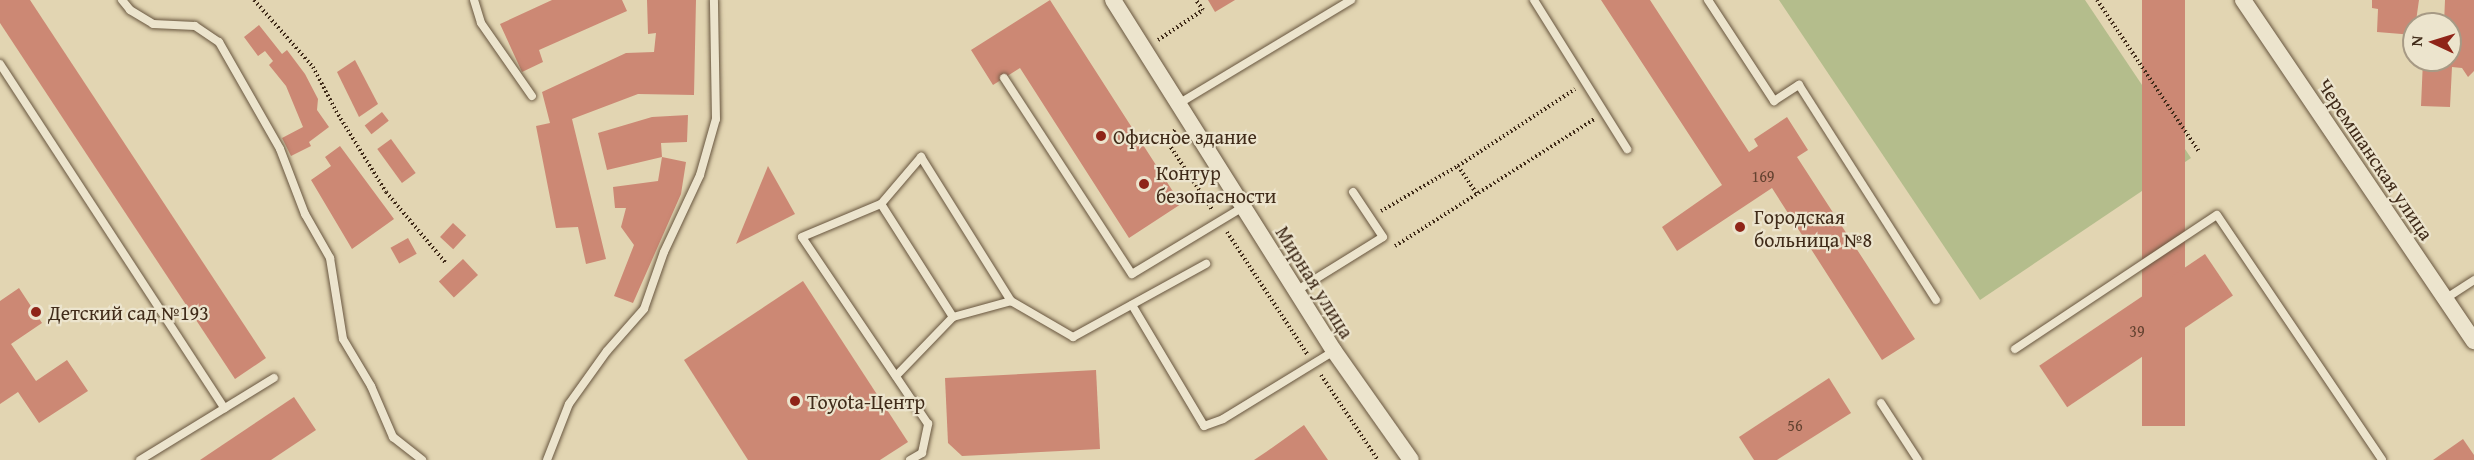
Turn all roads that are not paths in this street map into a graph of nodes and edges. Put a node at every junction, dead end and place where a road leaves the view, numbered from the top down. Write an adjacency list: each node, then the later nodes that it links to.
1 (122, 0): 33 (lane)
2 (474, 0): 11 (lane)
3 (714, 0): 34 (lane)
4 (1113, 0): 12 (street, Мирная улица)
5 (1351, 0): 12 (lane)
6 (1534, 0): 13 (lane)
7 (1708, 0): 21 (lane)
8 (2243, 0): 20 (street, Черемшанская улица)
9 (0, 64): 31 (lane)
10 (1004, 78): 16 (lane)
11 (532, 96)
12 (1178, 104): 16 (street, Мирная улица)
13 (1627, 149)
14 (1353, 192): 19 (lane)
15 (881, 204): 22 (lane); 24 (lane); 28 (lane)
16 (1243, 207): 19 (street, Мирная улица)
17 (1206, 264): 23 (lane)
18 (2474, 280): 20 (lane)
19 (1296, 291): 27 (street, Мирная улица)
20 (2445, 298): 25 (street, Черемшанская улица)
21 (1936, 300)
22 (1011, 301): 23 (lane); 24 (lane)
23 (1132, 305): 27 (lane)
24 (953, 317): 28 (lane)
25 (2474, 341)
26 (2015, 349): 38 (lane)
27 (1334, 351): 36 (street, Мирная улица)
28 (896, 376): 35 (lane)
29 (274, 378): 31 (lane)
30 (1881, 403): 37 (lane)
31 (224, 408): 32 (lane)
32 (140, 460)
33 (422, 460)
34 (547, 460)
35 (910, 460)
36 (1411, 460)
37 (1918, 460)
38 (2382, 460)

